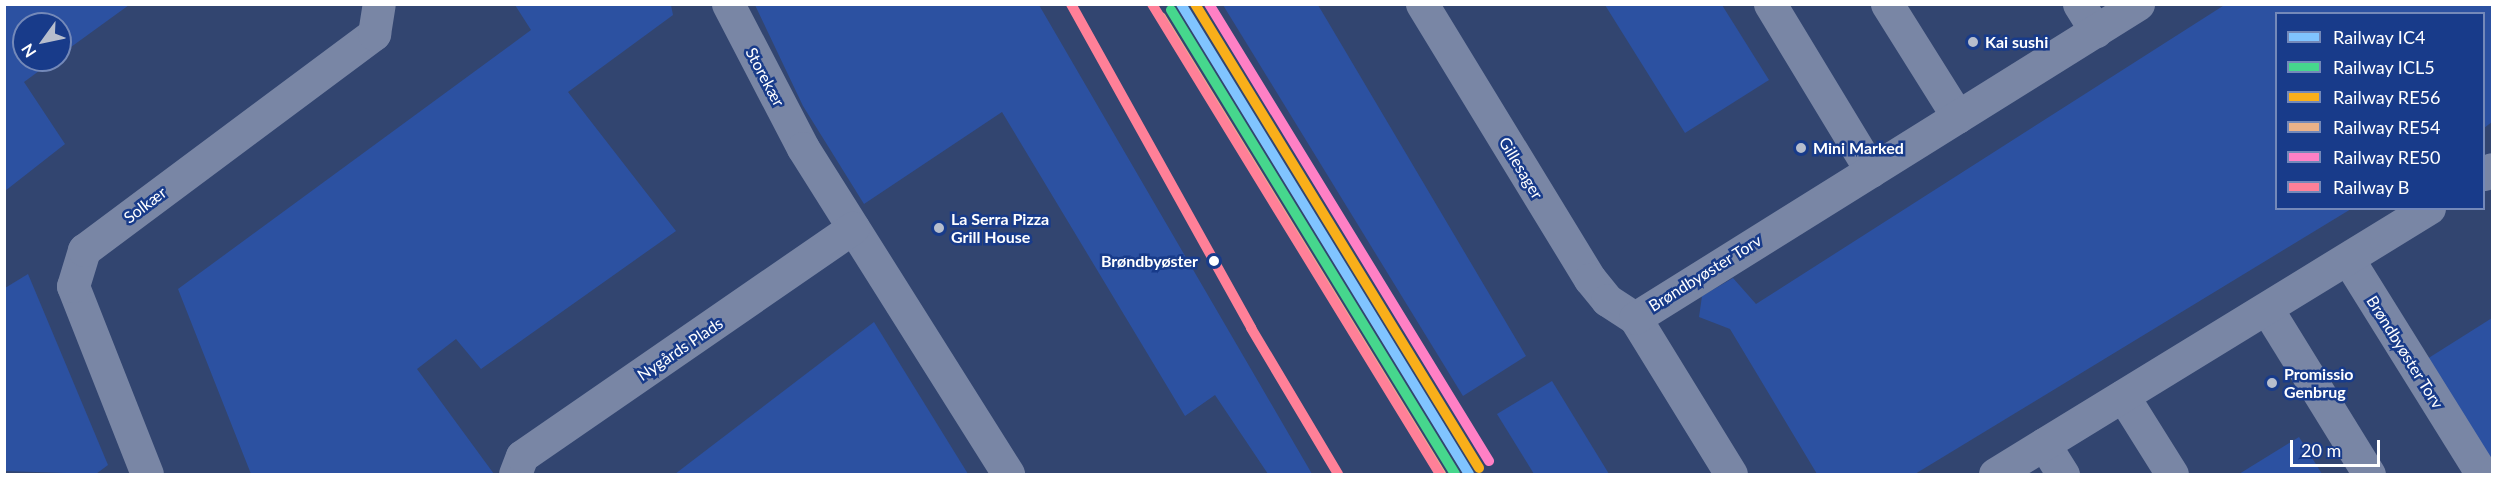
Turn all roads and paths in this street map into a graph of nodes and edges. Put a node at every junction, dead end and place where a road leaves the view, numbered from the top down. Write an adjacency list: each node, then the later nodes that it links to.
1 (379, 4): 17 (street, Solkær)
2 (728, 4): 11 (street, Storekær)
3 (1422, 4): 14 (street, Gillesager)
4 (1770, 4): 9 (street)
5 (1887, 4): 8 (street)
6 (2138, 4): 7 (street, Brøndbyøster Torv)
7 (2088, 18): 8 (street, Brøndbyøster Torv)
8 (1958, 117): 9 (street, Brøndbyøster Torv)
9 (1871, 171): 14 (street, Brøndbyøster Torv)
10 (2426, 210): 12 (street)
11 (853, 228): 18 (street, Nygårds Plads); 19 (street)
12 (2348, 259): 13 (street); 25 (street, Brøndbyøster Torv)
13 (2267, 309): 15 (street); 24 (street)
14 (1635, 318): 20 (street, Brøndbyøster Torv)
15 (2123, 396): 16 (street); 23 (street)
16 (2044, 444): 21 (street); 22 (street)
17 (147, 474)
18 (515, 474)
19 (1008, 474)
20 (1731, 474)
21 (1995, 474)
22 (2063, 474)
23 (2172, 474)
24 (2369, 474)
25 (2482, 474)

